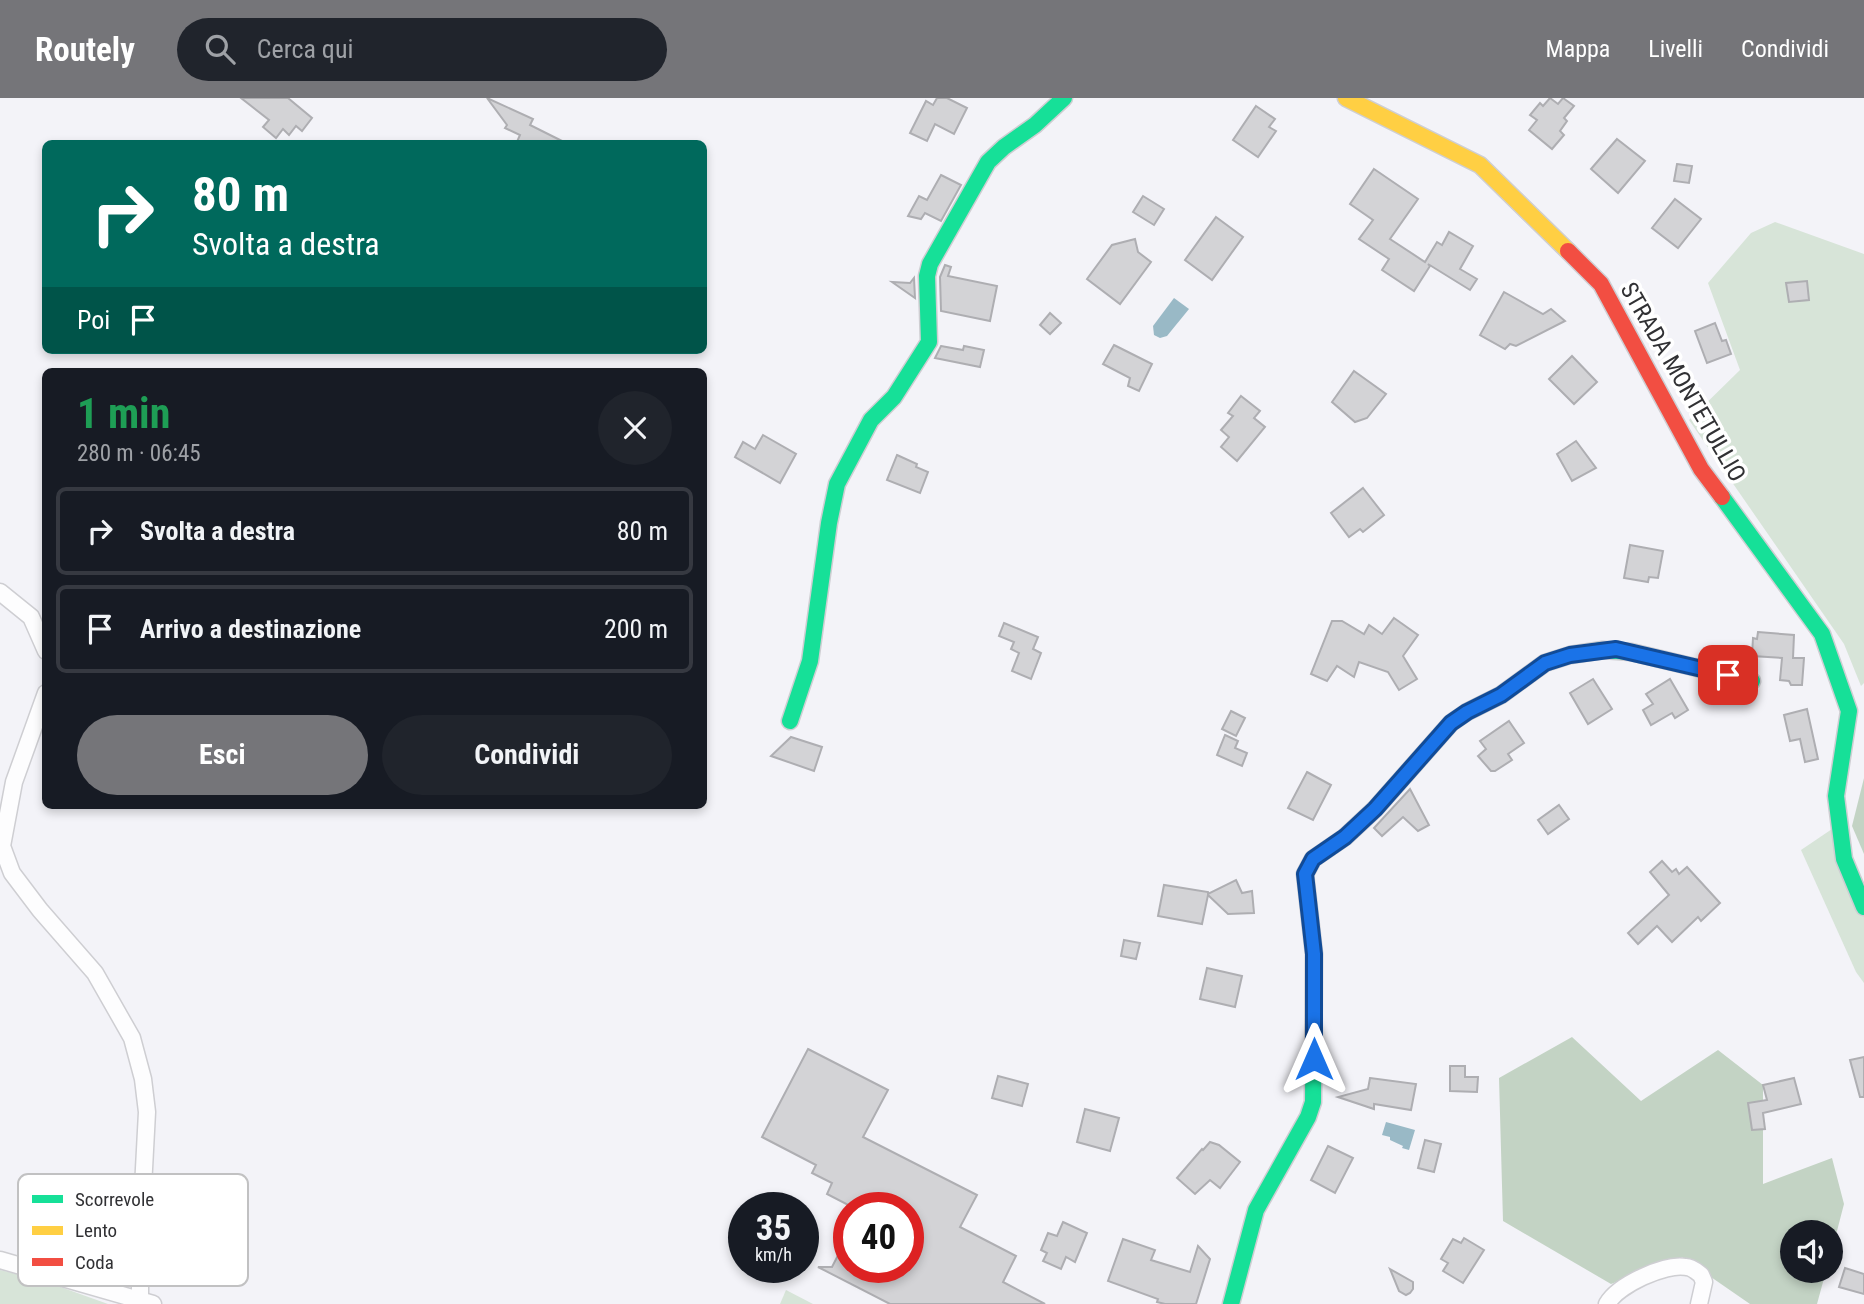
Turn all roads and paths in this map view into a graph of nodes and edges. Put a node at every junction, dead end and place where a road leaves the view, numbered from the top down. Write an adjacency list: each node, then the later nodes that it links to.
1 (1064, 98): 7 (street)
2 (1346, 98): 8 (street, STRADA MONTETULLIO)
3 (0, 593): 4 (street)
4 (42, 642)
5 (1752, 681): 14 (street)
6 (42, 704): 9 (street)
7 (790, 721)
8 (1864, 906)
9 (144, 1174)
10 (0, 1261): 11 (street)
11 (18, 1266)
12 (92, 1286): 13 (street)
13 (147, 1301)
14 (1231, 1304)
15 (1607, 1304): 16 (street)
16 (1699, 1304)

